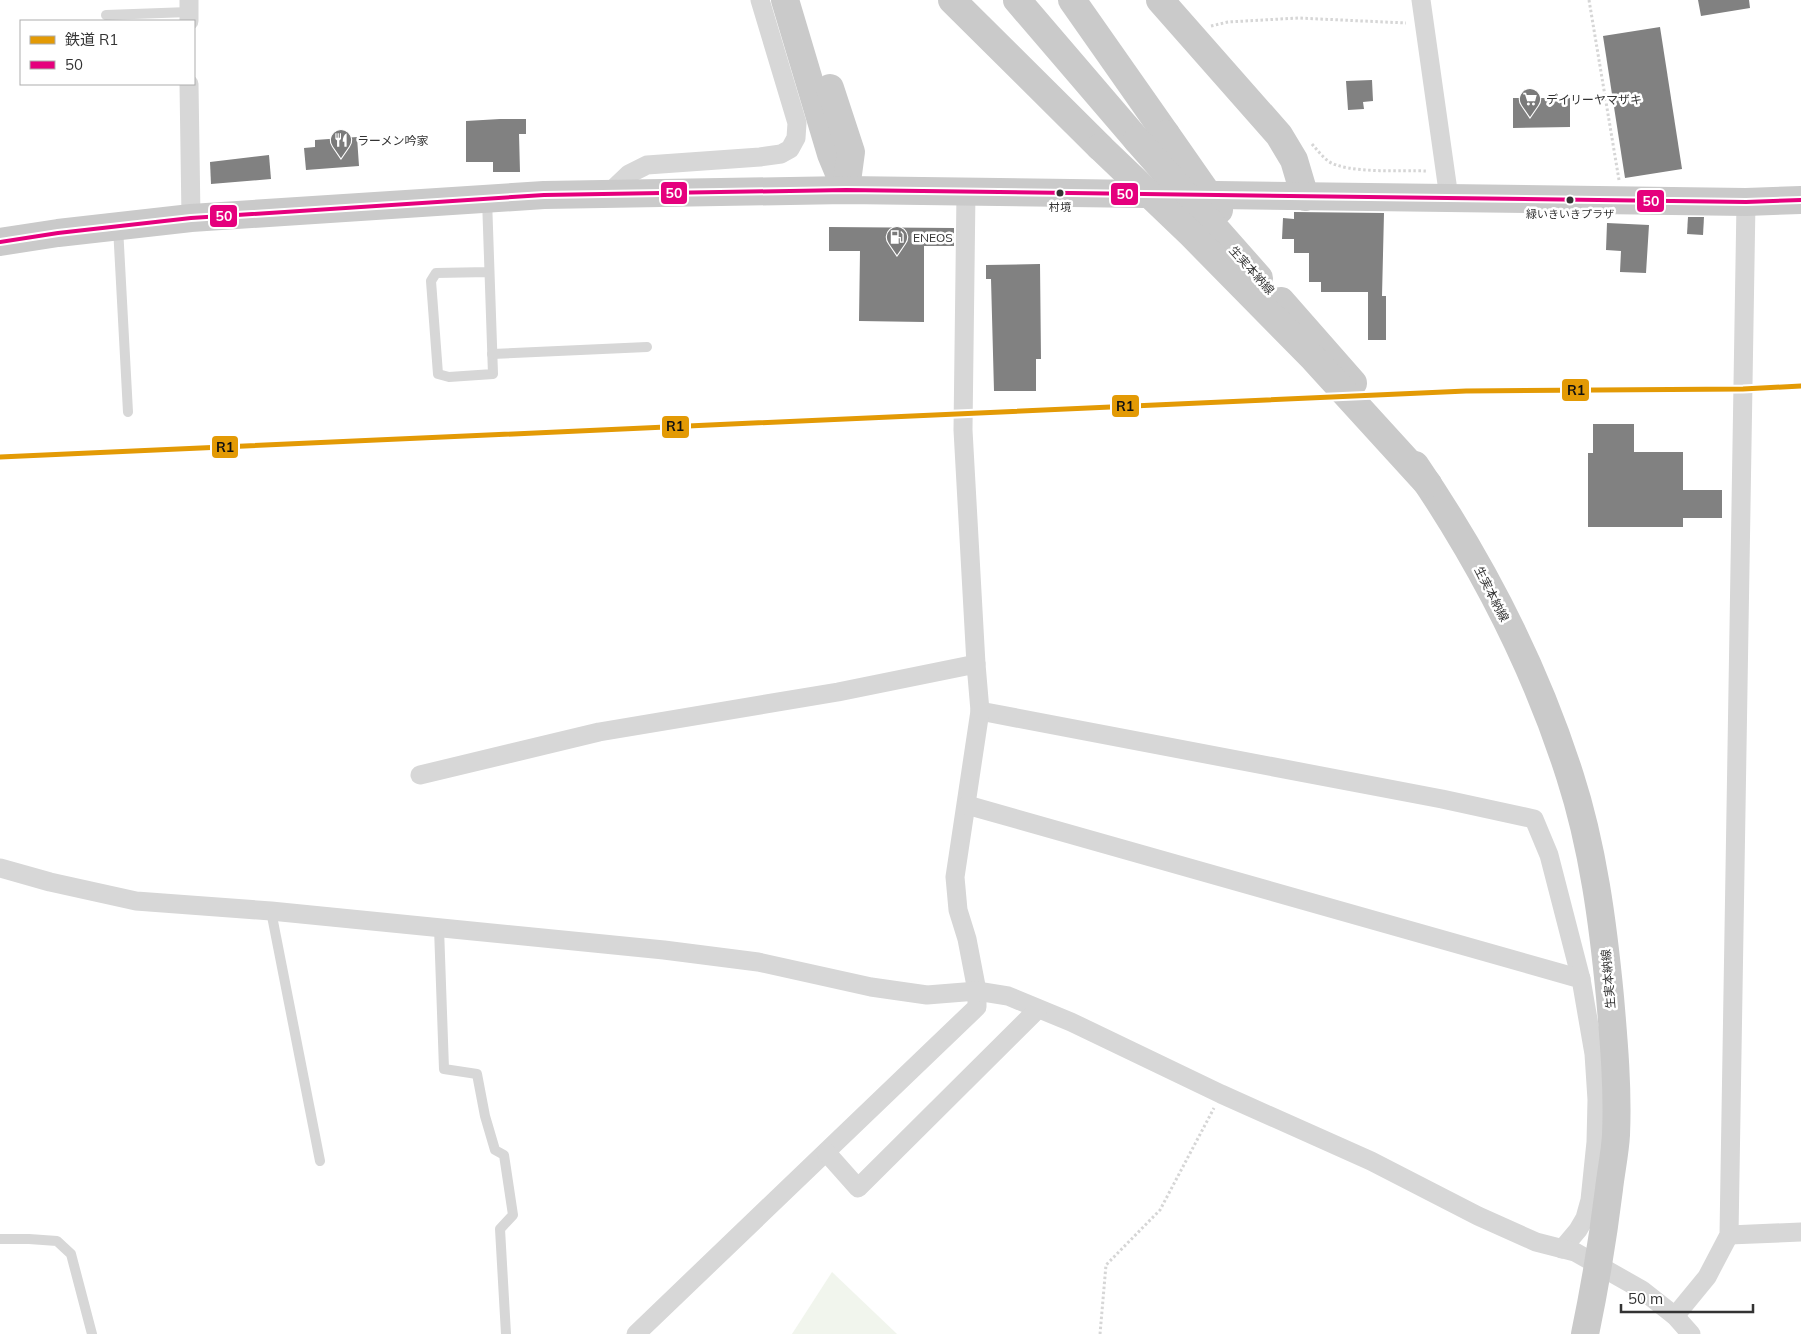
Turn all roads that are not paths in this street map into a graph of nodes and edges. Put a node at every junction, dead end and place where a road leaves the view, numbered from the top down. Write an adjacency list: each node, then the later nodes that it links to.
1 (760, 0): 14 (street)
2 (785, 0): 12 (main road)
3 (802, 0): 12 (main road)
4 (952, 0): 28 (main road, bridge)
5 (1017, 0): 24 (main road, 生実本納線, bridge)
6 (1072, 0): 24 (main road, bridge)
7 (1160, 0): 15 (main road)
8 (1421, 0): 17 (street)
9 (189, 11): 10 (lane)
10 (106, 15)
11 (189, 85): 20 (street)
12 (846, 190): 13 (main road); 14 (main road)
13 (966, 192): 15 (main road); 29 (street)
14 (608, 194): 16 (main road)
15 (1305, 197): 17 (main road)
16 (487, 198): 20 (main road); 23 (lane)
17 (1449, 198): 19 (main road)
18 (1801, 200): 19 (main road)
19 (1746, 202): 42 (street)
20 (190, 218): 21 (main road)
21 (118, 226): 22 (main road); 27 (lane)
22 (0, 242)
23 (488, 272): 26 (lane); 26 (lane)
24 (1281, 301): 28 (main road, 生実本納線, bridge)
25 (647, 347): 26 (lane)
26 (492, 354)
27 (128, 412)
28 (1428, 484): 45 (main road, 生実本納線)
29 (976, 664): 30 (street); 31 (street)
30 (980, 711): 32 (street); 36 (street)
31 (420, 775)
32 (967, 805): 36 (street); 37 (street)
33 (0, 868): 34 (street)
34 (271, 911): 35 (street); 40 (lane)
35 (439, 928): 37 (street); 48 (lane)
36 (1581, 979): 44 (street)
37 (977, 991): 38 (street); 39 (street)
38 (1038, 1009): 39 (street); 44 (street)
39 (826, 1152): 49 (street)
40 (320, 1161)
41 (1801, 1232): 42 (street)
42 (1729, 1235): 46 (street)
43 (0, 1239): 47 (lane)
44 (1562, 1249): 45 (street)
45 (1599, 1265): 46 (street); 50 (main road, 生実本納線)
46 (1675, 1316): 51 (street)
47 (92, 1334)
48 (506, 1334)
49 (636, 1334)
50 (1585, 1334)
51 (1691, 1334)

